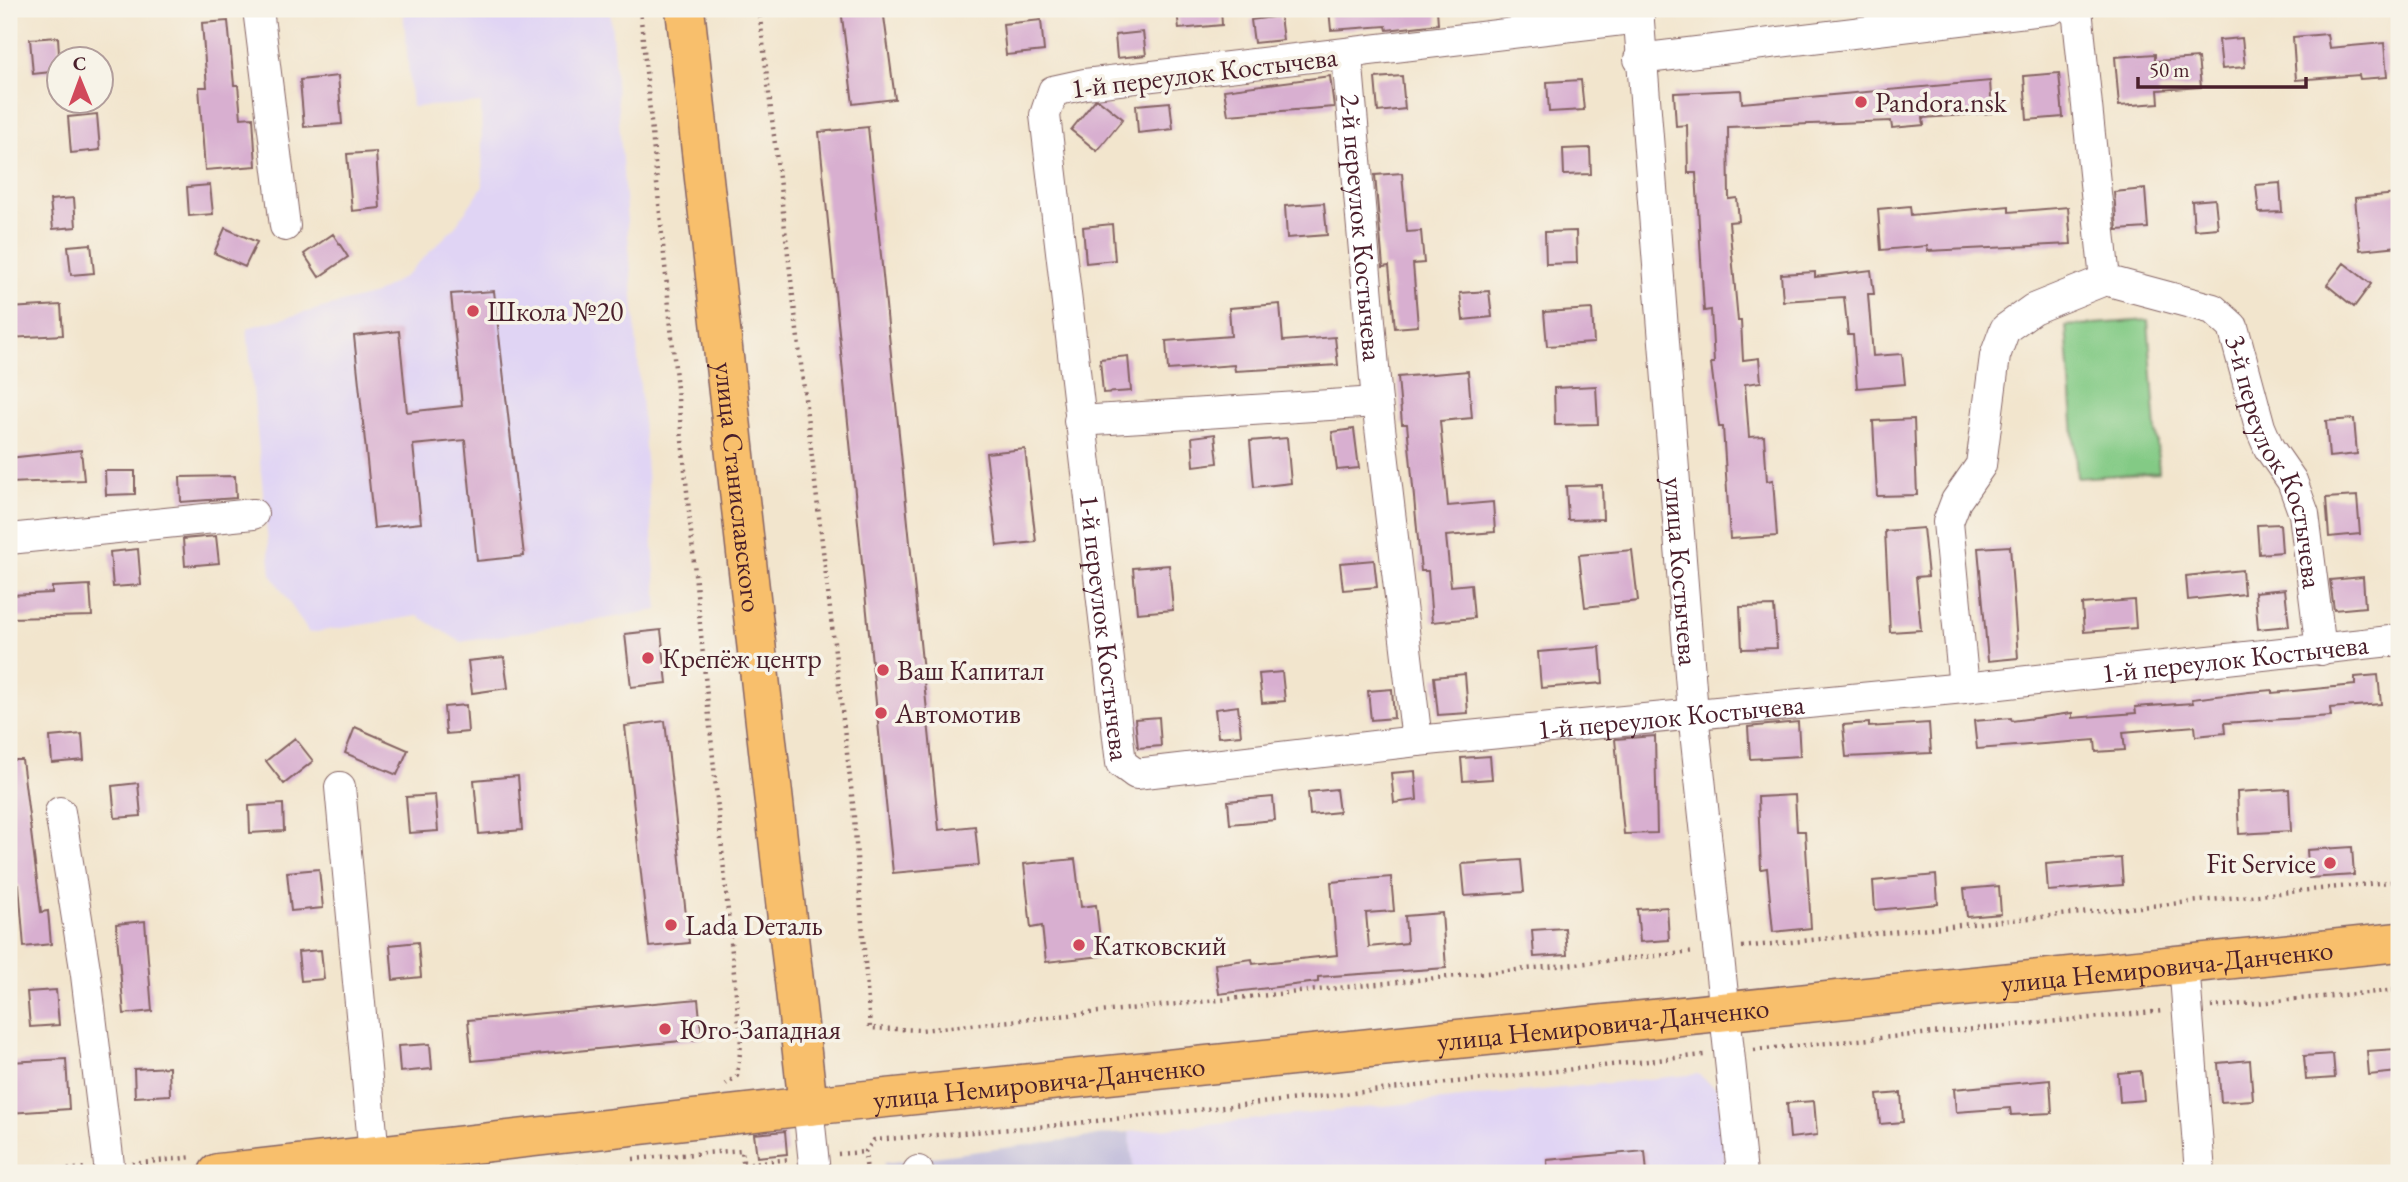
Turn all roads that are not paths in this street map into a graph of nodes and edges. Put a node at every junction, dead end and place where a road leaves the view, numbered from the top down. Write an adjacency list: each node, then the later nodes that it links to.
1 (258, 9): 8 (street)
2 (685, 9): 24 (main road, улица Станиславского)
3 (2052, 9): 7 (street)
4 (2077, 9): 9 (street)
5 (1639, 13): 6 (street, 1-й переулок Костычева); 7 (street, улица Костычева)
6 (1347, 55): 10 (street, 2-й переулок Костычева); 11 (street, 1-й переулок Костычева)
7 (1639, 59): 17 (street, улица Костычева)
8 (285, 226)
9 (2105, 280): 15 (street, 3-й переулок Костычева); 16 (street)
10 (1377, 402): 11 (street, 2-й переулок Костычева); 18 (street, 2-й переулок Костычева)
11 (1079, 421): 18 (street, 1-й переулок Костычева)
12 (253, 514): 13 (street)
13 (9, 539)
14 (2399, 640): 15 (street, 1-й переулок Костычева)
15 (2321, 650): 16 (street, 1-й переулок Костычева)
16 (1965, 688): 17 (street, 1-й переулок Костычева)
17 (1693, 713): 18 (street, 1-й переулок Костычева); 23 (street, улица Костычева)
18 (1417, 741)
19 (340, 787): 25 (street)
20 (60, 812): 26 (street)
21 (2399, 942): 22 (main road, улица Немировича-Данченко)
22 (2184, 963): 23 (main road, улица Немировича-Данченко); 30 (street)
23 (1726, 1010): 24 (main road, улица Немировича-Данченко); 29 (street, улица Костычева)
24 (808, 1106): 25 (main road, улица Немировича-Данченко); 28 (street, улица Станиславского)
25 (374, 1155): 27 (main road, улица Немировича-Данченко)
26 (110, 1173)
27 (218, 1173)
28 (815, 1173)
29 (1742, 1173)
30 (2200, 1173)

